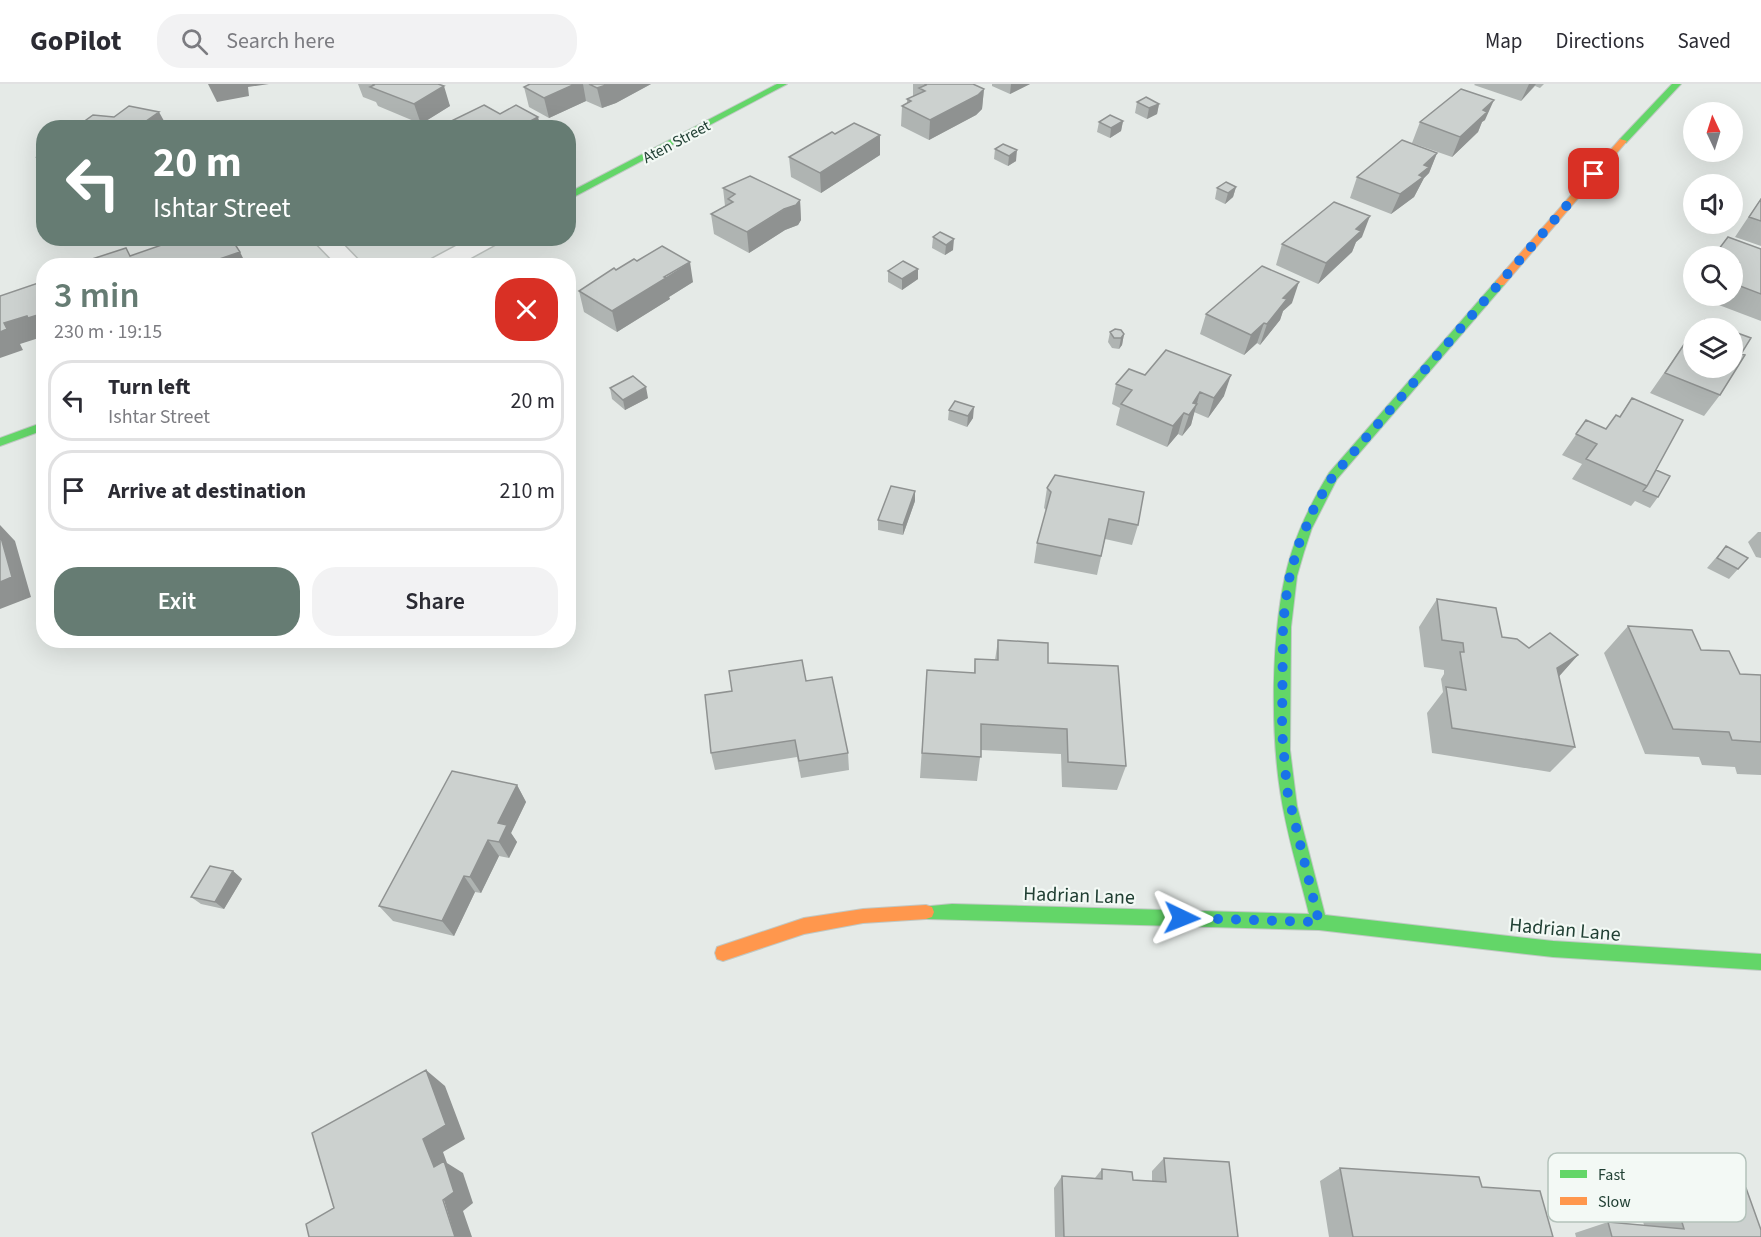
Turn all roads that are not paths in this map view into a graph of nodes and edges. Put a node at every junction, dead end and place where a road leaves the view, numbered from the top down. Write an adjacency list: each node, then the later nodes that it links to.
1 (783, 84): 3 (street, Aten Street)
2 (1677, 84): 10 (street)
3 (576, 193)
4 (331, 246): 6 (street)
5 (475, 246): 7 (street)
6 (344, 258)
7 (452, 258)
8 (36, 429): 9 (street)
9 (0, 442)
10 (1319, 922): 11 (street, Hadrian Lane); 12 (street, Hadrian Lane)
11 (723, 953)
12 (1761, 962)

